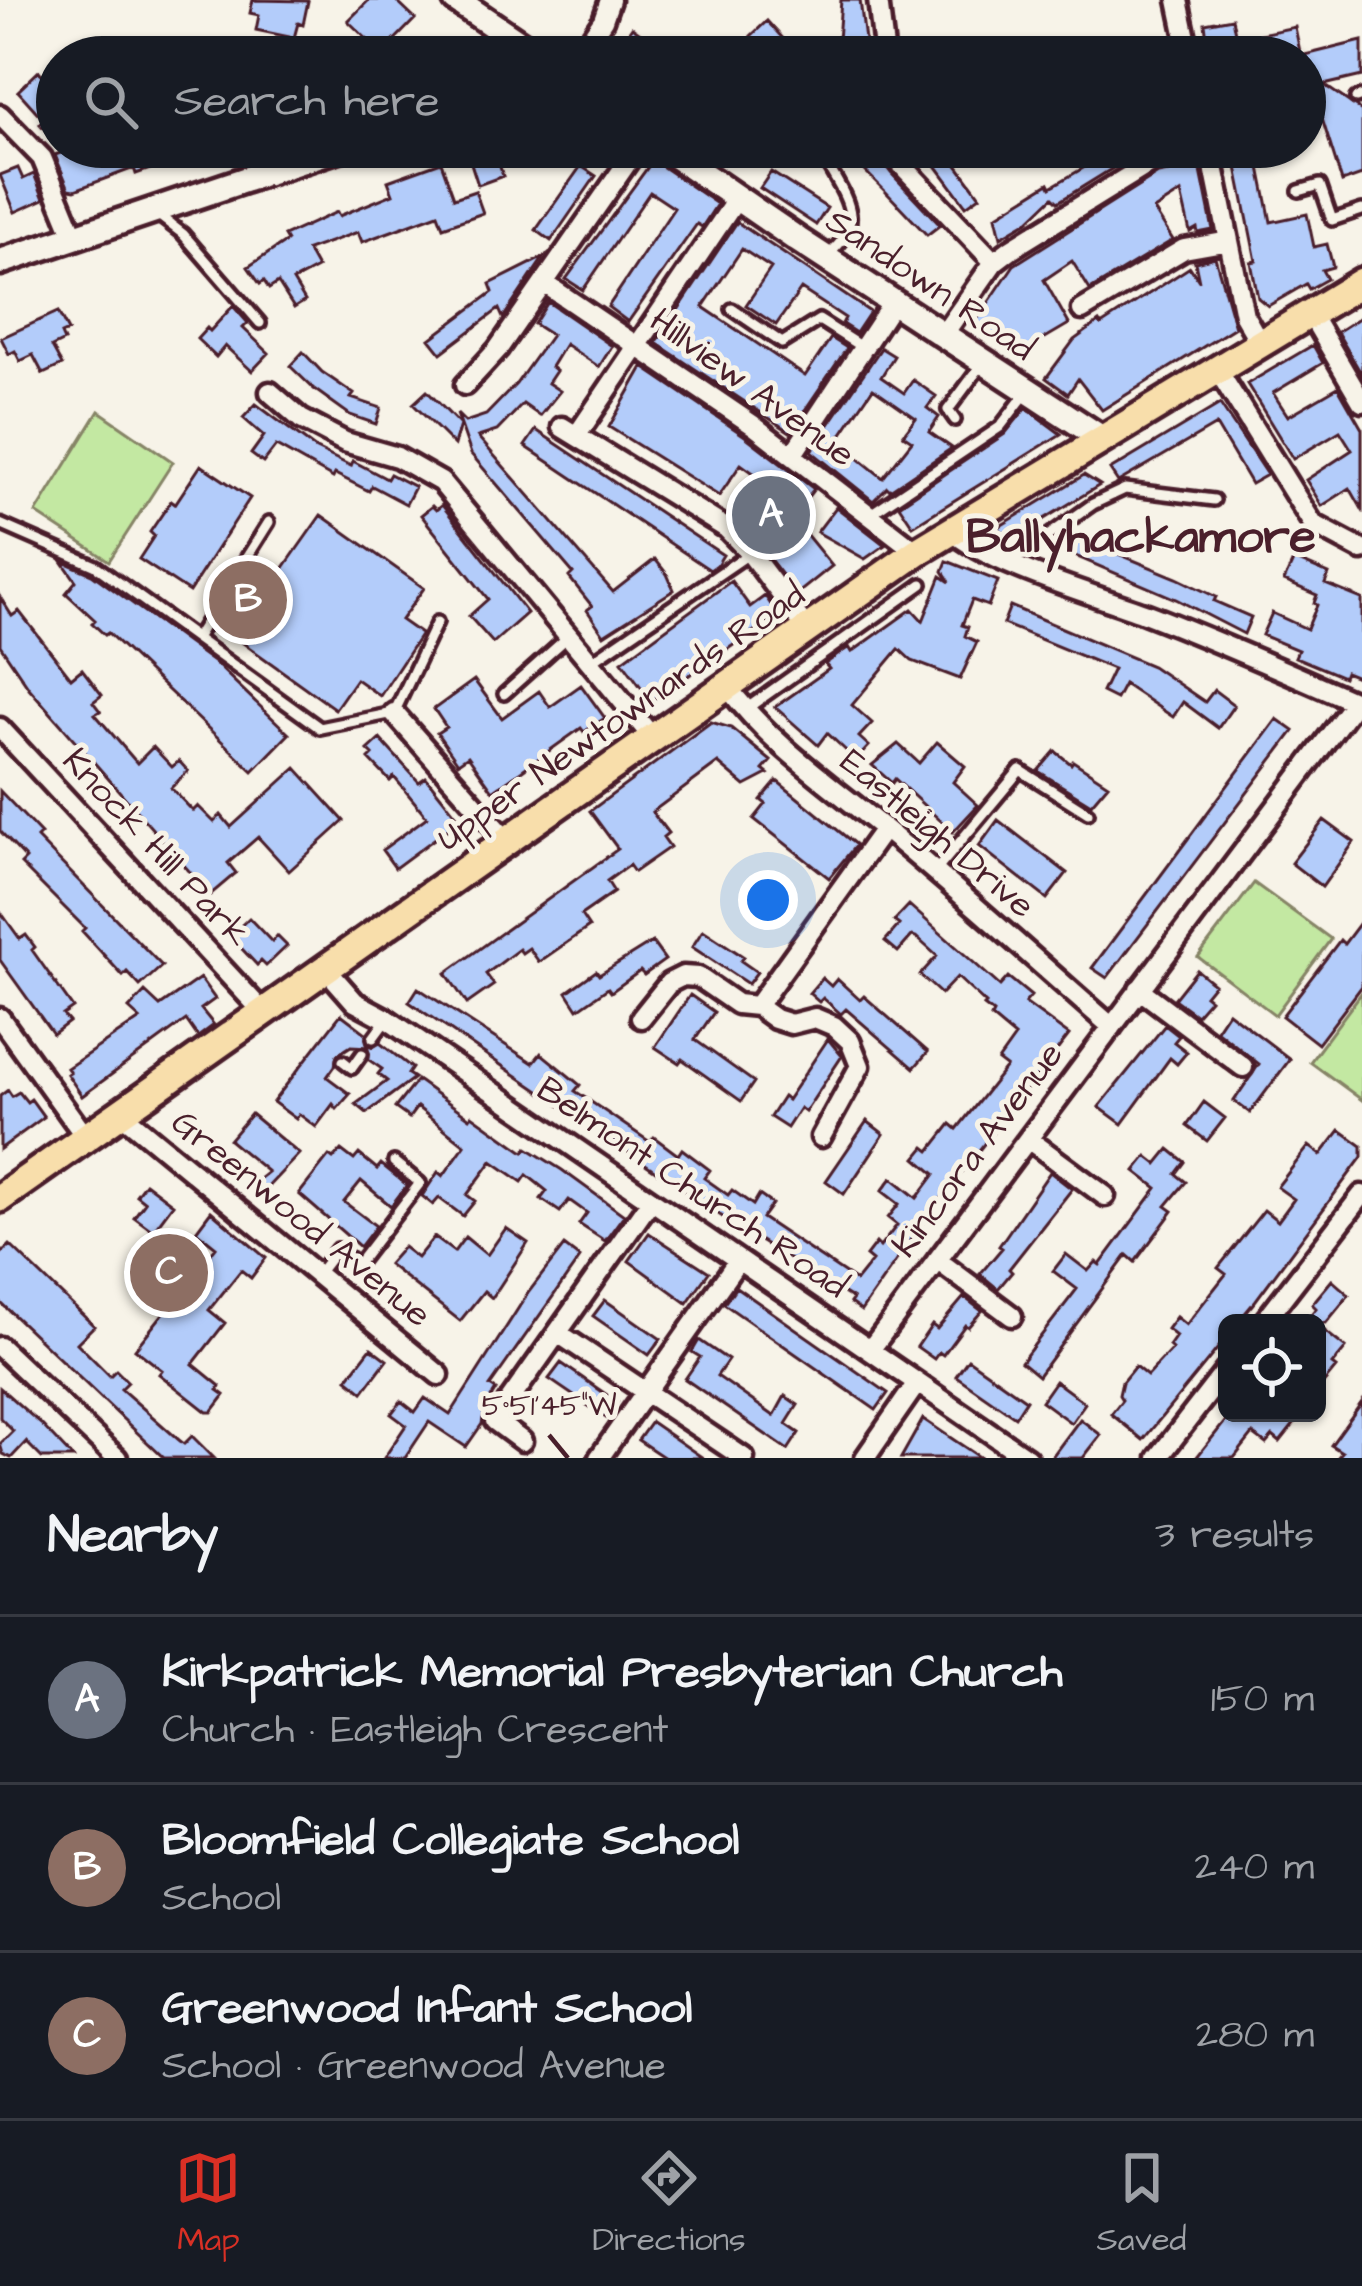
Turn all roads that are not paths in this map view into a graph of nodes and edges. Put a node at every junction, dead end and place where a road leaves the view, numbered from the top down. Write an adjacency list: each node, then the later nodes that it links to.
1 (456, 0): 5 (street)
2 (610, 0): 6 (street)
3 (878, 0): 7 (street)
4 (1178, 0): 8 (street)
5 (509, 36)
6 (592, 36)
7 (882, 36)
8 (1186, 36)
9 (0, 115): 10 (street)
10 (36, 152)
11 (46, 168): 23 (street)
12 (280, 168): 22 (street)
13 (623, 168): 29 (street)
14 (694, 168): 20 (street, Sandown Road)
15 (829, 168): 25 (lane)
16 (905, 168): 27 (street)
17 (1142, 168): 27 (street)
18 (1214, 168): 24 (street)
19 (1299, 191): 21 (lane)
20 (738, 197): 25 (street, Sandown Road); 37 (street)
21 (1362, 210)
22 (152, 211): 23 (street); 34 (lane)
23 (75, 238): 26 (street)
24 (1229, 242): 32 (street); 36 (street)
25 (824, 257): 30 (street, Sandown Road)
26 (0, 262)
27 (994, 262): 35 (street)
28 (1362, 282): 33 (main road, Upper Newtownards Road)
29 (544, 283): 37 (street, Hillview Avenue); 41 (street)
30 (894, 302): 35 (street, Sandown Road); 38 (street)
31 (732, 309): 38 (lane)
32 (1082, 310)
33 (1310, 313): 36 (main road, Upper Newtownards Road); 44 (street)
34 (260, 323)
35 (943, 335): 39 (street, Sandown Road)
36 (1260, 343): 40 (main road, Upper Newtownards Road)
37 (637, 344): 47 (street, Hillview Avenue); 55 (street)
38 (863, 348): 47 (street)
39 (982, 363): 43 (street, Sandown Road); 45 (lane)
40 (1217, 369): 46 (main road, Upper Newtownards Road); 53 (street)
41 (465, 385)
42 (270, 392): 61 (street)
43 (1027, 392): 46 (street, Sandown Road); 49 (lane)
44 (1362, 402)
45 (955, 420)
46 (1101, 438): 52 (main road, Upper Newtownards Road)
47 (793, 454): 49 (street, Hillview Avenue)
48 (1214, 500): 56 (lane)
49 (869, 514): 54 (street, Hillview Avenue)
50 (269, 522): 62 (lane)
51 (0, 524): 62 (lane)
52 (950, 530): 54 (main road, Upper Newtownards Road); 56 (street)
53 (1362, 550)
54 (917, 552): 58 (main road, Upper Newtownards Road)
55 (750, 553): 60 (street); 63 (lane)
56 (1011, 562): 66 (street)
57 (922, 584): 58 (lane)
58 (879, 596): 60 (main road, Upper Newtownards Road); 67 (lane)
59 (437, 622): 68 (lane)
60 (807, 629): 64 (main road, Upper Newtownards Road)
61 (570, 635): 63 (street); 65 (lane)
62 (196, 638): 68 (lane)
63 (592, 661): 70 (street)
64 (727, 686): 67 (street, Eastleigh Drive); 70 (main road, Upper Newtownards Road)
65 (504, 694)
66 (1358, 703): 76 (street, Kincora Avenue)
67 (744, 710): 72 (street, Eastleigh Drive)
68 (394, 713): 73 (street)
69 (1, 732): 78 (street, Knock Hill Park)
70 (653, 738): 73 (main road, Upper Newtownards Road)
71 (1088, 813): 74 (lane)
72 (884, 829): 74 (street, Eastleigh Drive); 77 (street)
73 (507, 841): 75 (main road, Upper Newtownards Road)
74 (934, 873): 82 (street, Eastleigh Drive)
75 (326, 968): 78 (main road, Upper Newtownards Road); 81 (street, Belmont Church Road)
76 (1139, 989): 82 (street, Kincora Avenue); 86 (street)
77 (757, 1006): 80 (street); 88 (street)
78 (264, 1013): 87 (main road, Upper Newtownards Road)
79 (0, 1018): 89 (street)
80 (641, 1018)
81 (387, 1019): 83 (lane); 95 (street, Belmont Church Road)
82 (1112, 1027): 90 (street, Kincora Avenue)
83 (374, 1038)
84 (362, 1054): 85 (lane)
85 (343, 1061)
86 (1243, 1067)
87 (122, 1114): 89 (main road, Upper Newtownards Road); 98 (street, Greenwood Avenue)
88 (820, 1137)
89 (86, 1138): 94 (main road, Upper Newtownards Road)
90 (1028, 1139): 92 (street); 96 (street, Kincora Avenue)
91 (394, 1162): 98 (lane)
92 (1105, 1196)
93 (1362, 1196): 99 (street)
94 (0, 1198)
95 (651, 1200): 97 (street, Belmont Church Road); 101 (street)
96 (937, 1260): 100 (street); 103 (street, Kincora Avenue)
97 (737, 1262): 103 (street, Belmont Church Road); 107 (street)
98 (317, 1275): 104 (street, Greenwood Avenue)
99 (1270, 1314)
100 (1012, 1316)
101 (558, 1333): 107 (street); 108 (street)
102 (0, 1347): 109 (street)
103 (870, 1350): 106 (street, Belmont Church Road)
104 (439, 1375)
105 (1218, 1381): 114 (street)
106 (917, 1383): 112 (street); 113 (street, Belmont Church Road)
107 (647, 1392): 110 (street); 111 (street)
108 (522, 1441)
109 (117, 1458)
110 (599, 1458)
111 (744, 1458)
112 (865, 1458)
113 (1027, 1458)
114 (1158, 1458)

